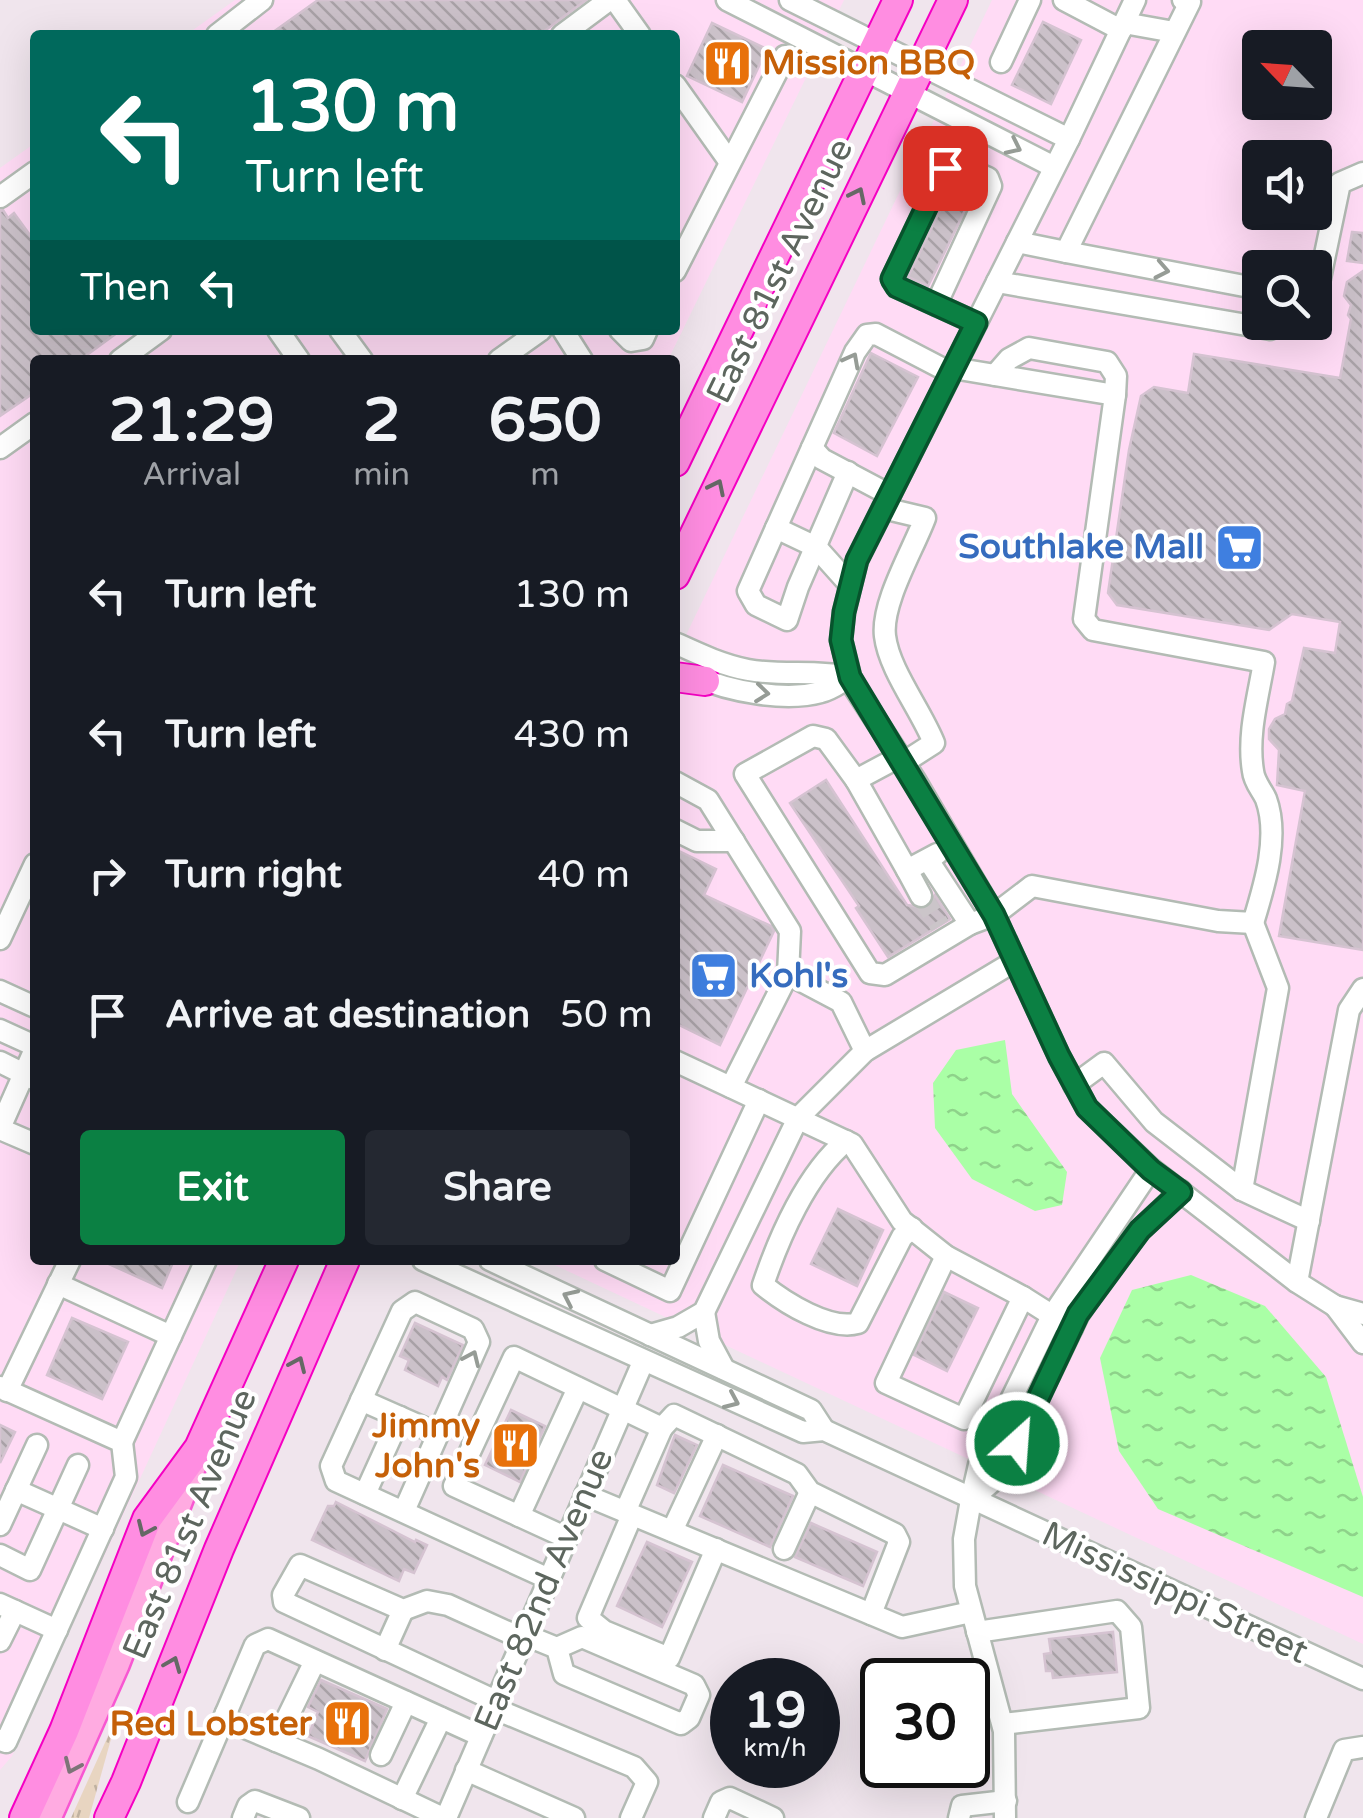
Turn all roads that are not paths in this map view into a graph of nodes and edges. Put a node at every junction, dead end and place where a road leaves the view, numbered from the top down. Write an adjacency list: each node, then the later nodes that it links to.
1 (262, 0): 12 (street)
2 (612, 0): 13 (street); 14 (street)
3 (727, 0): 20 (street)
4 (790, 0): 16 (street)
5 (898, 0): 16 (highway, East 81st Avenue)
6 (953, 0): 19 (highway, East 81st Avenue)
7 (1030, 0): 18 (street)
8 (1064, 0): 11 (street)
9 (1135, 0): 11 (street)
10 (1183, 0): 15 (street)
11 (1123, 26): 15 (street); 23 (street)
12 (223, 30)
13 (569, 30)
14 (636, 30)
15 (1174, 32): 31 (street)
16 (878, 43): 19 (street); 20 (highway, East 81st Avenue)
17 (785, 56): 24 (street)
18 (1001, 62)
19 (921, 64): 22 (highway, East 81st Avenue); 23 (street)
20 (864, 71): 22 (street); 50 (highway, East 81st Avenue)
21 (680, 92): 24 (street)
22 (907, 94): 25 (street, one-way to 25); 55 (highway, East 81st Avenue, one-way to 22)
23 (1069, 139): 25 (street)
24 (729, 161): 32 (street)
25 (1054, 166): 29 (street)
26 (1363, 173): 30 (street)
27 (30, 176): 28 (street)
28 (0, 197)
29 (1017, 242): 31 (street); 33 (street)
30 (1326, 250)
31 (1066, 252): 34 (street, one-way to 34)
32 (680, 261)
33 (997, 282): 36 (street); 37 (street)
34 (1242, 286)
35 (936, 305): 35 (street); 36 (street)
36 (976, 323): 44 (street)
37 (1242, 324)
38 (154, 335): 42 (street)
39 (534, 335): 43 (street)
40 (625, 335): 41 (street)
41 (645, 335)
42 (127, 355)
43 (506, 355)
44 (952, 371): 45 (street); 49 (street, one-way to 44); 52 (street)
45 (995, 375): 46 (street); 46 (street)
46 (1115, 395): 73 (street)
47 (30, 426): 48 (street)
48 (0, 448)
49 (812, 448): 51 (street); 53 (street)
50 (680, 452)
51 (848, 472): 52 (street); 54 (street)
52 (886, 502): 56 (street); 62 (street)
53 (776, 528): 54 (street); 54 (street)
54 (816, 547): 56 (street)
55 (680, 565)
56 (850, 585): 59 (street)
57 (680, 645): 59 (street)
58 (680, 669): 61 (street)
59 (850, 677): 61 (street, one-way to 59); 62 (street)
60 (680, 678): 61 (highway)
61 (706, 681)
62 (901, 760): 63 (street); 67 (street)
63 (856, 780): 69 (street); 74 (street)
64 (680, 785): 66 (street)
65 (680, 833): 66 (street)
66 (734, 841): 77 (street)
67 (950, 844): 68 (street); 72 (street)
68 (928, 860): 69 (street); 74 (street)
69 (906, 870): 71 (street)
70 (30, 875): 75 (street)
71 (921, 896)
72 (994, 915): 73 (street); 74 (street); 76 (street)
73 (1253, 923): 95 (street)
74 (970, 924)
75 (0, 939)
76 (1015, 960): 83 (street); 87 (street)
77 (788, 974): 83 (street); 88 (street)
78 (1363, 989): 97 (street)
79 (0, 991): 80 (street)
80 (30, 1005)
81 (0, 1030): 82 (street)
82 (30, 1045)
83 (865, 1050): 90 (street)
84 (0, 1062): 86 (street)
85 (680, 1063): 88 (street)
86 (29, 1076): 91 (street)
87 (1074, 1085): 94 (street); 95 (street)
88 (731, 1087): 89 (street)
89 (758, 1100): 90 (street); 107 (street)
90 (798, 1118): 92 (street); 113 (street)
91 (0, 1128): 93 (street)
92 (846, 1141): 98 (street); 98 (street)
93 (30, 1142)
94 (1151, 1170): 96 (street); 115 (street)
95 (1242, 1190): 97 (street)
96 (1181, 1192): 108 (street); 116 (street)
97 (1308, 1220): 108 (street)
98 (912, 1228): 99 (street)
99 (946, 1256): 111 (street); 111 (street)
100 (68, 1265): 109 (street)
101 (204, 1265): 118 (street)
102 (282, 1265): 133 (highway, East 81st Avenue)
103 (343, 1265): 110 (highway, East 81st Avenue)
104 (360, 1265): 110 (highway)
105 (434, 1265): 120 (street, Mississippi Street)
106 (501, 1265): 117 (street, Mississippi Street, one-way to 106)
107 (615, 1265)
108 (1297, 1282): 112 (street)
109 (58, 1284): 118 (street); 123 (street)
110 (332, 1289): 182 (highway, East 81st Avenue, one-way to 110)
111 (1023, 1296): 115 (street)
112 (1336, 1306): 114 (street); 119 (street)
113 (704, 1312): 117 (street); 121 (street)
114 (1363, 1314)
115 (1052, 1316): 116 (street); 139 (street)
116 (1072, 1328): 139 (street)
117 (650, 1335): 121 (street, Mississippi Street)
118 (172, 1336): 131 (street)
119 (1363, 1343)
120 (643, 1362): 125 (street, East 82nd Avenue); 128 (street, Mississippi Street, one-way to 128)
121 (724, 1369): 128 (street, Mississippi Street)
122 (578, 1388): 125 (street); 143 (street); 143 (street)
123 (4, 1389): 131 (street)
124 (361, 1400): 126 (street); 129 (street, one-way to 124); 137 (street)
125 (622, 1408): 127 (street); 138 (street, East 82nd Avenue)
126 (400, 1417): 129 (street); 137 (street)
127 (662, 1428): 130 (street); 142 (street)
128 (824, 1430): 139 (street, Mississippi Street)
129 (438, 1434): 141 (street)
130 (717, 1435): 136 (street); 146 (street)
131 (122, 1442): 145 (street)
132 (37, 1445): 135 (street)
133 (200, 1448): 162 (highway, one-way to 162); 181 (main road, East 81st Avenue, one-way to 181)
134 (78, 1464): 140 (street)
135 (16, 1490): 140 (street); 144 (street)
136 (810, 1492): 148 (street); 154 (street)
137 (365, 1494): 141 (street)
138 (585, 1495): 142 (street); 147 (street, East 82nd Avenue)
139 (971, 1500): 155 (street); 163 (street, Mississippi Street)
140 (58, 1508): 145 (street); 150 (street)
141 (404, 1511): 151 (street)
142 (628, 1514): 146 (street); 149 (street)
143 (519, 1516): 147 (street)
144 (0, 1525)
145 (103, 1529): 156 (street)
146 (672, 1531): 149 (street)
147 (566, 1538): 151 (street, East 82nd Avenue)
148 (784, 1548)
149 (716, 1549): 154 (street)
150 (0, 1555)
151 (549, 1579): 157 (street, East 82nd Avenue)
152 (7, 1607): 156 (street); 158 (street)
153 (403, 1610): 157 (street); 160 (street); 160 (street)
154 (871, 1614): 155 (street)
155 (974, 1622): 168 (street); 168 (street)
156 (56, 1630): 170 (street)
157 (524, 1637): 159 (street); 165 (street, East 82nd Avenue)
158 (0, 1641)
159 (557, 1648): 159 (street)
160 (385, 1650): 165 (street)
161 (315, 1660): 164 (street); 166 (street); 171 (street)
162 (84, 1677): 179 (highway); 180 (highway)
163 (1363, 1680)
164 (406, 1702): 167 (street); 173 (street)
165 (494, 1705): 169 (street, East 82nd Avenue); 186 (street)
166 (226, 1713): 171 (street); 176 (street)
167 (441, 1718): 169 (street); 175 (street)
168 (1003, 1724): 177 (street)
169 (481, 1736): 174 (street, East 82nd Avenue)
170 (3, 1741)
171 (276, 1741): 173 (street)
172 (1363, 1747): 190 (street)
173 (376, 1767): 175 (street)
174 (466, 1770): 178 (street, East 82nd Avenue); 185 (street)
175 (402, 1798): 178 (street)
176 (188, 1802)
177 (1008, 1813): 189 (street)
178 (451, 1816)
179 (11, 1818)
180 (24, 1818)
181 (48, 1818)
182 (108, 1818)
183 (243, 1818): 184 (street)
184 (299, 1818)
185 (574, 1818)
186 (632, 1818)
187 (714, 1818): 188 (street)
188 (773, 1818)
189 (959, 1818)
190 (1316, 1818)

